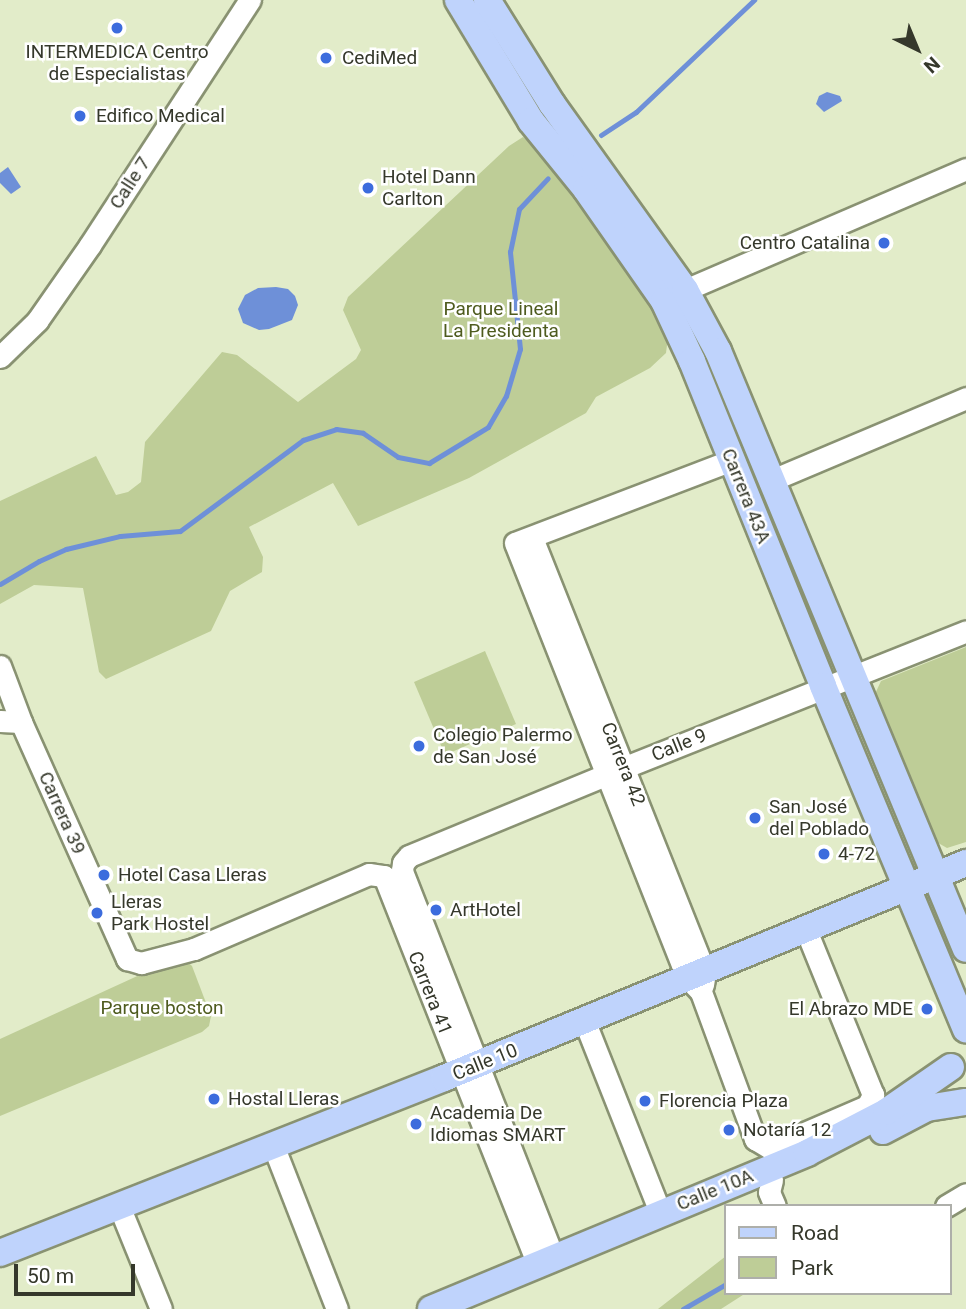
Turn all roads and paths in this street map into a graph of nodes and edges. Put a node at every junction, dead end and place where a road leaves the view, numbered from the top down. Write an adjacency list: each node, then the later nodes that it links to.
1 (250, 0): 6 (street, Calle 7)
2 (458, 0): 8 (main road, Carrera 43A)
3 (487, 0): 5 (main road, Carrera 43A)
4 (966, 169): 5 (street)
5 (685, 290): 9 (main road, Carrera 43A)
6 (0, 357)
7 (966, 398): 9 (street)
8 (732, 460): 13 (main road, Carrera 43A); 15 (street, Carrera 42)
9 (772, 480): 12 (main road, Carrera 43A)
10 (966, 631): 12 (street, Calle 9)
11 (0, 666): 14 (street, Carrera 39)
12 (854, 674): 13 (street, Calle 9); 18 (main road, Carrera 43A)
13 (822, 686): 15 (street, Calle 9); 19 (main road, Carrera 43A)
14 (11, 721): 22 (street, Carrera 39)
15 (616, 770): 17 (street, Calle 9); 23 (street, Carrera 42)
16 (966, 863): 18 (main road, Calle 10)
17 (391, 869): 22 (street, Calle 9); 27 (street, Carrera 41)
18 (936, 876): 19 (main road, Calle 10); 21 (main road, Carrera 43A)
19 (909, 887): 20 (main road, Calle 10); 25 (main road, Carrera 43A)
20 (806, 930): 23 (main road, Calle 10); 30 (street, Calle 10A)
21 (966, 949)
22 (127, 960)
23 (698, 981): 24 (main road, Calle 10); 30 (street, Carrera 42)
24 (584, 1020): 27 (main road, Calle 10); 36 (street)
25 (966, 1029)
26 (951, 1067): 31 (main road, Calle 10A)
27 (468, 1068): 29 (main road, Calle 10); 38 (street, Carrera 41)
28 (966, 1102): 32 (main road)
29 (273, 1145): 35 (main road, Calle 10); 40 (street)
30 (763, 1146)
31 (714, 1191): 32 (main road); 36 (main road, Calle 10A)
32 (773, 1193)
33 (966, 1194): 34 (street)
34 (949, 1204)
35 (120, 1206): 37 (main road, Calle 10); 39 (street)
36 (660, 1212): 38 (main road, Calle 10A)
37 (0, 1253)
38 (546, 1262): 41 (main road, Calle 10A)
39 (161, 1309)
40 (337, 1309)
41 (431, 1309)

